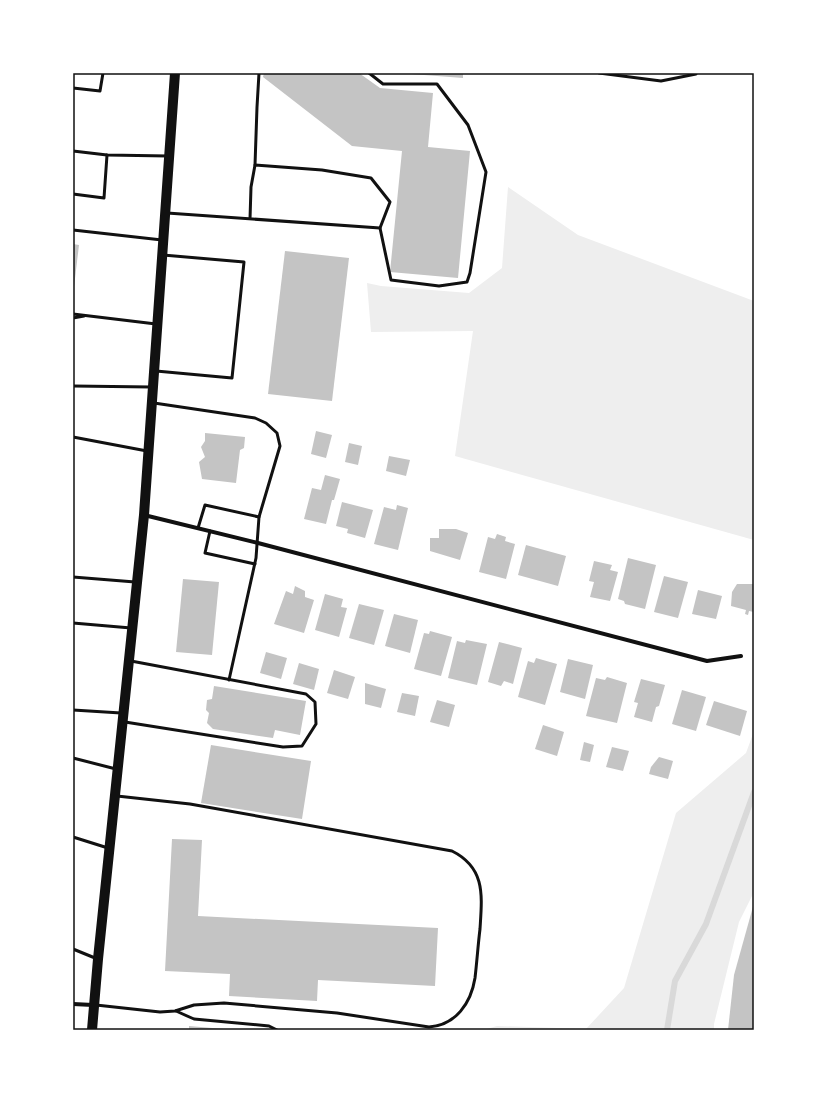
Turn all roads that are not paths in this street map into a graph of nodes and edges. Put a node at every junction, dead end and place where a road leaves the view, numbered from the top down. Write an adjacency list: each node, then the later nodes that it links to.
1 (103, 73): 9 (lane)
2 (175, 73): 12 (main road)
3 (259, 73): 13 (lane)
4 (369, 73): 17 (lane)
5 (599, 73): 8 (lane)
6 (634, 73): 8 (lane)
7 (696, 73): 8 (lane)
8 (633, 78)
9 (73, 88)
10 (73, 151): 11 (lane)
11 (107, 155): 12 (lane); 14 (lane)
12 (169, 156): 15 (main road)
13 (255, 165): 16 (lane); 17 (lane)
14 (73, 194)
15 (166, 213): 16 (lane); 19 (main road)
16 (250, 219): 17 (lane)
17 (380, 228)
18 (73, 230): 19 (lane)
19 (163, 240): 20 (main road)
20 (162, 254): 24 (main road); 25 (lane)
21 (73, 314): 22 (lane)
22 (88, 315): 23 (lane); 24 (lane)
23 (73, 318)
24 (158, 325): 25 (main road)
25 (154, 371): 27 (main road)
26 (74, 385): 27 (lane)
27 (153, 387): 28 (main road)
28 (152, 403): 30 (main road); 32 (lane)
29 (73, 437): 30 (lane)
30 (148, 451): 31 (main road)
31 (144, 515): 33 (street); 38 (main road)
32 (259, 517): 33 (lane); 35 (lane)
33 (198, 528): 34 (street)
34 (210, 531): 35 (street); 36 (lane)
35 (258, 543): 36 (lane); 41 (street)
36 (255, 564): 43 (lane)
37 (73, 577): 38 (lane)
38 (137, 582): 40 (main road)
39 (73, 623): 40 (lane)
40 (132, 628): 42 (main road)
41 (741, 656)
42 (129, 660): 43 (lane); 45 (main road)
43 (229, 680): 45 (lane)
44 (73, 710): 45 (lane)
45 (123, 717): 47 (main road)
46 (73, 758): 47 (lane)
47 (118, 769): 48 (main road)
48 (115, 796): 50 (main road); 55 (lane)
49 (73, 837): 50 (lane)
50 (109, 849): 52 (main road)
51 (73, 949): 52 (lane)
52 (98, 959): 54 (main road)
53 (73, 1004): 54 (street)
54 (93, 1005): 55 (lane); 56 (main road)
55 (175, 1011): 57 (lane)
56 (92, 1030)
57 (277, 1030)

